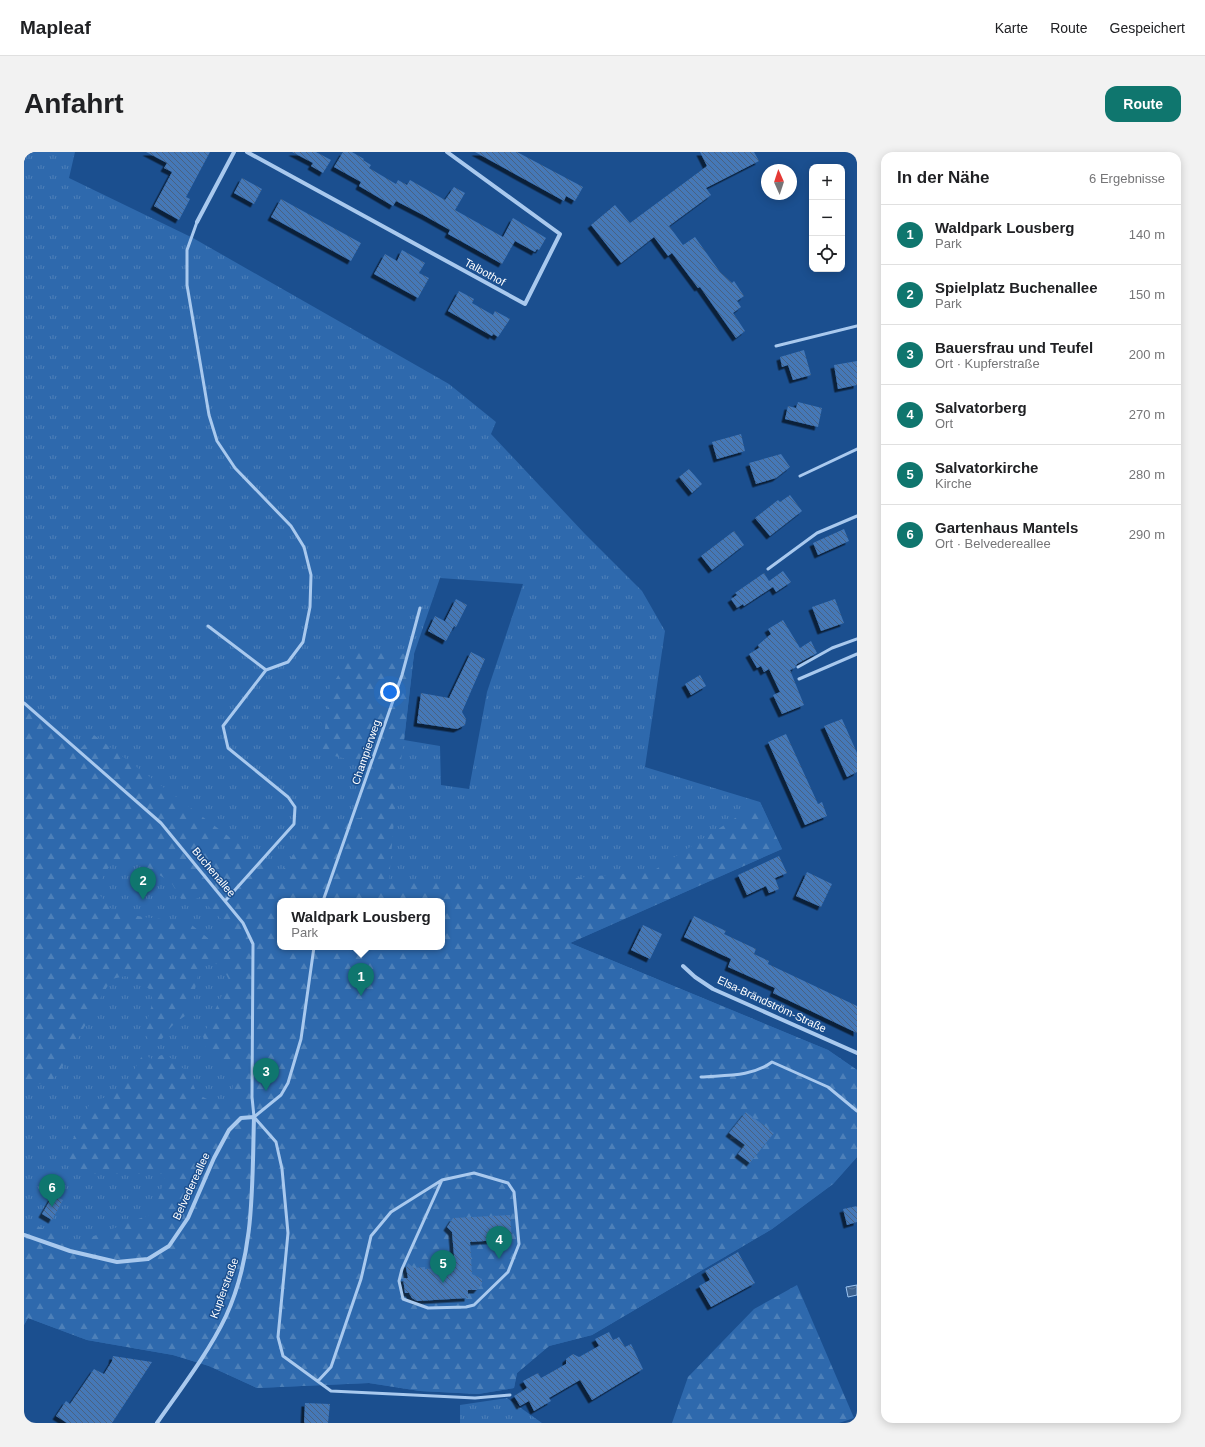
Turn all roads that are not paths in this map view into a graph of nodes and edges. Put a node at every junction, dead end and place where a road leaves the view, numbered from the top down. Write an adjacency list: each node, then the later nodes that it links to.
1 (234, 152): 4 (street)
2 (247, 152): 3 (street, Talbothof)
3 (447, 152)
4 (197, 222): 16 (lane)
5 (857, 326): 6 (lane)
6 (776, 346)
7 (857, 449): 8 (lane)
8 (800, 476)
9 (857, 516): 10 (lane)
10 (768, 569)
11 (420, 608): 19 (lane, Champierweg)
12 (208, 626): 16 (lane)
13 (857, 639): 15 (lane)
14 (857, 654): 17 (lane)
15 (798, 667)
16 (266, 670): 20 (lane)
17 (799, 679)
18 (24, 703): 20 (lane, Buchenallee)
19 (324, 898)
20 (226, 900): 26 (lane, Buchenallee)
21 (314, 950): 26 (lane)
22 (682, 966): 23 (street, Elsa-Brändström-Straße)
23 (857, 1053)
24 (701, 1077): 25 (lane)
25 (857, 1111)
26 (254, 1116): 28 (street, Belvedereallee); 29 (lane); 31 (street, Kupferstraße)
27 (442, 1180): 27 (lane); 29 (lane)
28 (24, 1235)
29 (318, 1382): 30 (lane)
30 (510, 1395)
31 (157, 1423)

